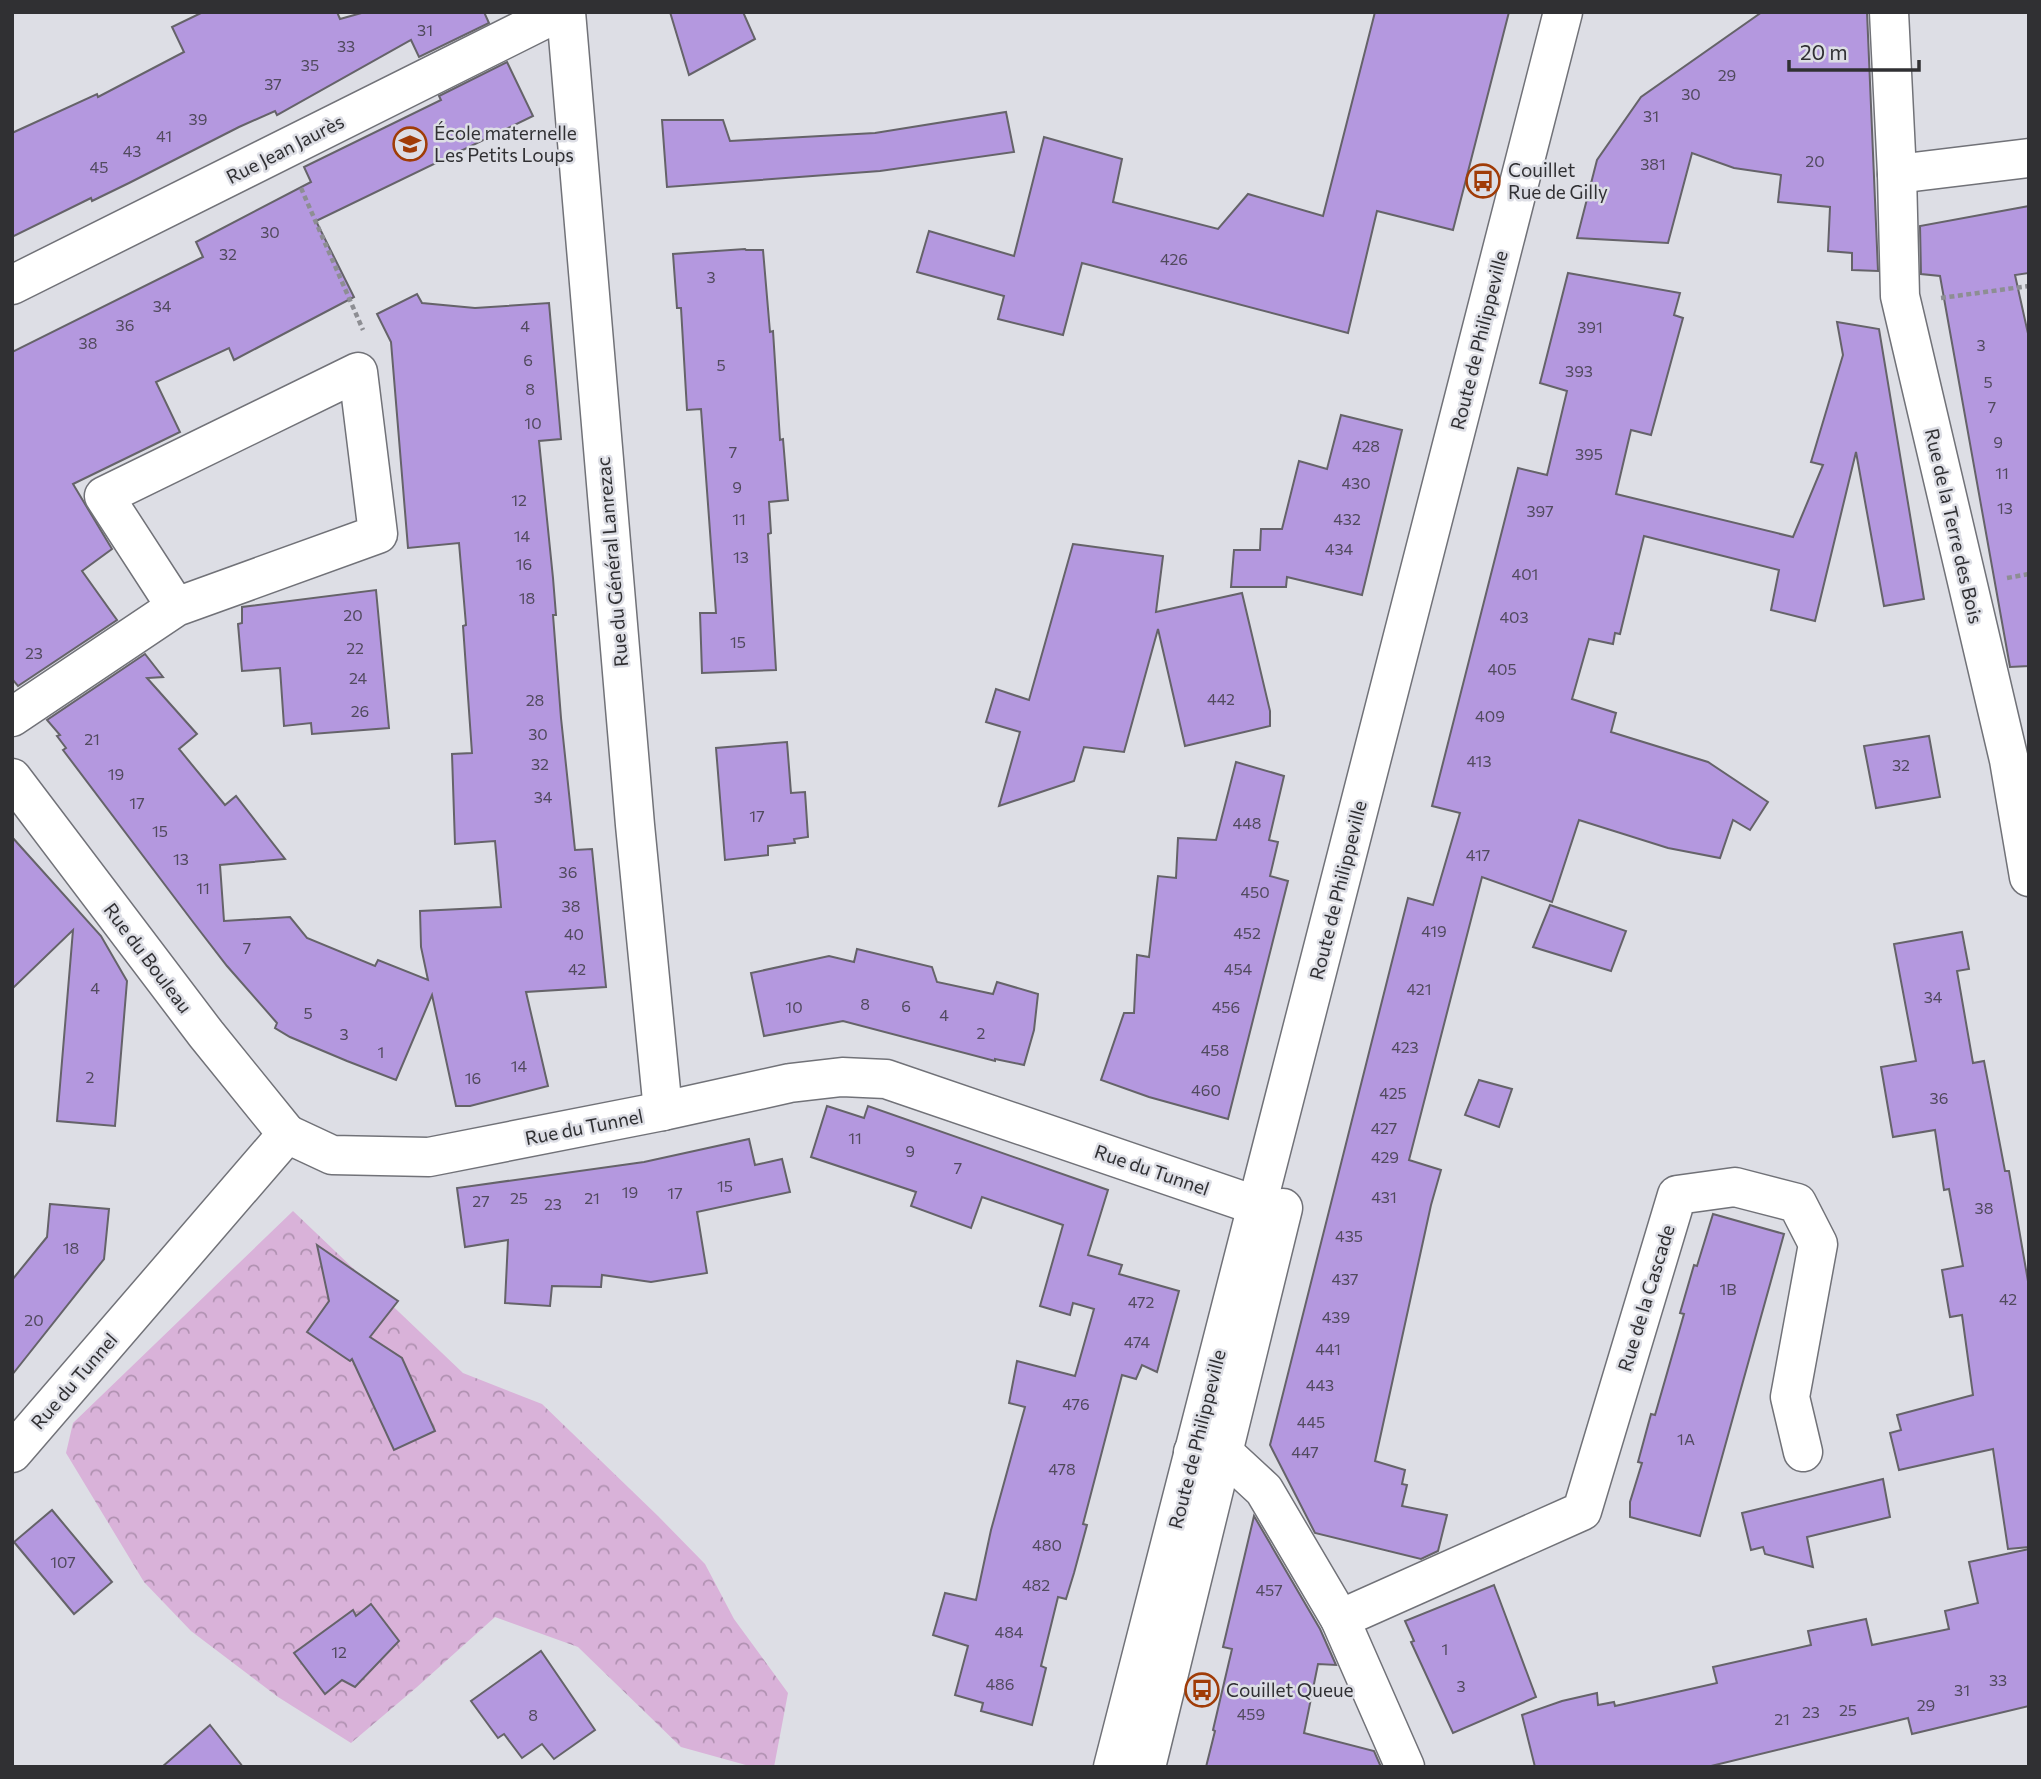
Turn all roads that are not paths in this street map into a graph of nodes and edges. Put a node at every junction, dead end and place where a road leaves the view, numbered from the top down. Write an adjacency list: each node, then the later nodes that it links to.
1 (558, 12): 8 (street, Rue Jean Jaurès)
2 (566, 12): 15 (street, Rue du Général Lanrezac)
3 (1563, 12): 17 (street, Route de Philippeville)
4 (1590, 12): 17 (street, Route de Philippeville)
5 (1888, 12): 7 (street, Rue de la Terre des Bois)
6 (2029, 158): 7 (street)
7 (1897, 174): 13 (street, Rue de la Terre des Bois)
8 (12, 285)
9 (176, 607): 9 (street); 10 (street)
10 (12, 717)
11 (12, 778): 14 (street, Rue du Bouleau)
12 (12, 818): 14 (street)
13 (2029, 877)
14 (116, 914): 16 (street, Rue du Bouleau)
15 (663, 1111): 16 (street, Rue du Tunnel); 17 (street, Rue du Tunnel)
16 (287, 1134): 19 (street, Rue du Tunnel)
17 (1269, 1210): 20 (street, Route de Philippeville)
18 (1803, 1452): 21 (street, Rue de la Cascade)
19 (12, 1453)
20 (1209, 1453): 21 (street); 22 (street, Route de Philippeville); 23 (street, Route de Philippeville)
21 (1340, 1619): 24 (street)
22 (1113, 1767)
23 (1146, 1767)
24 (1405, 1767)

